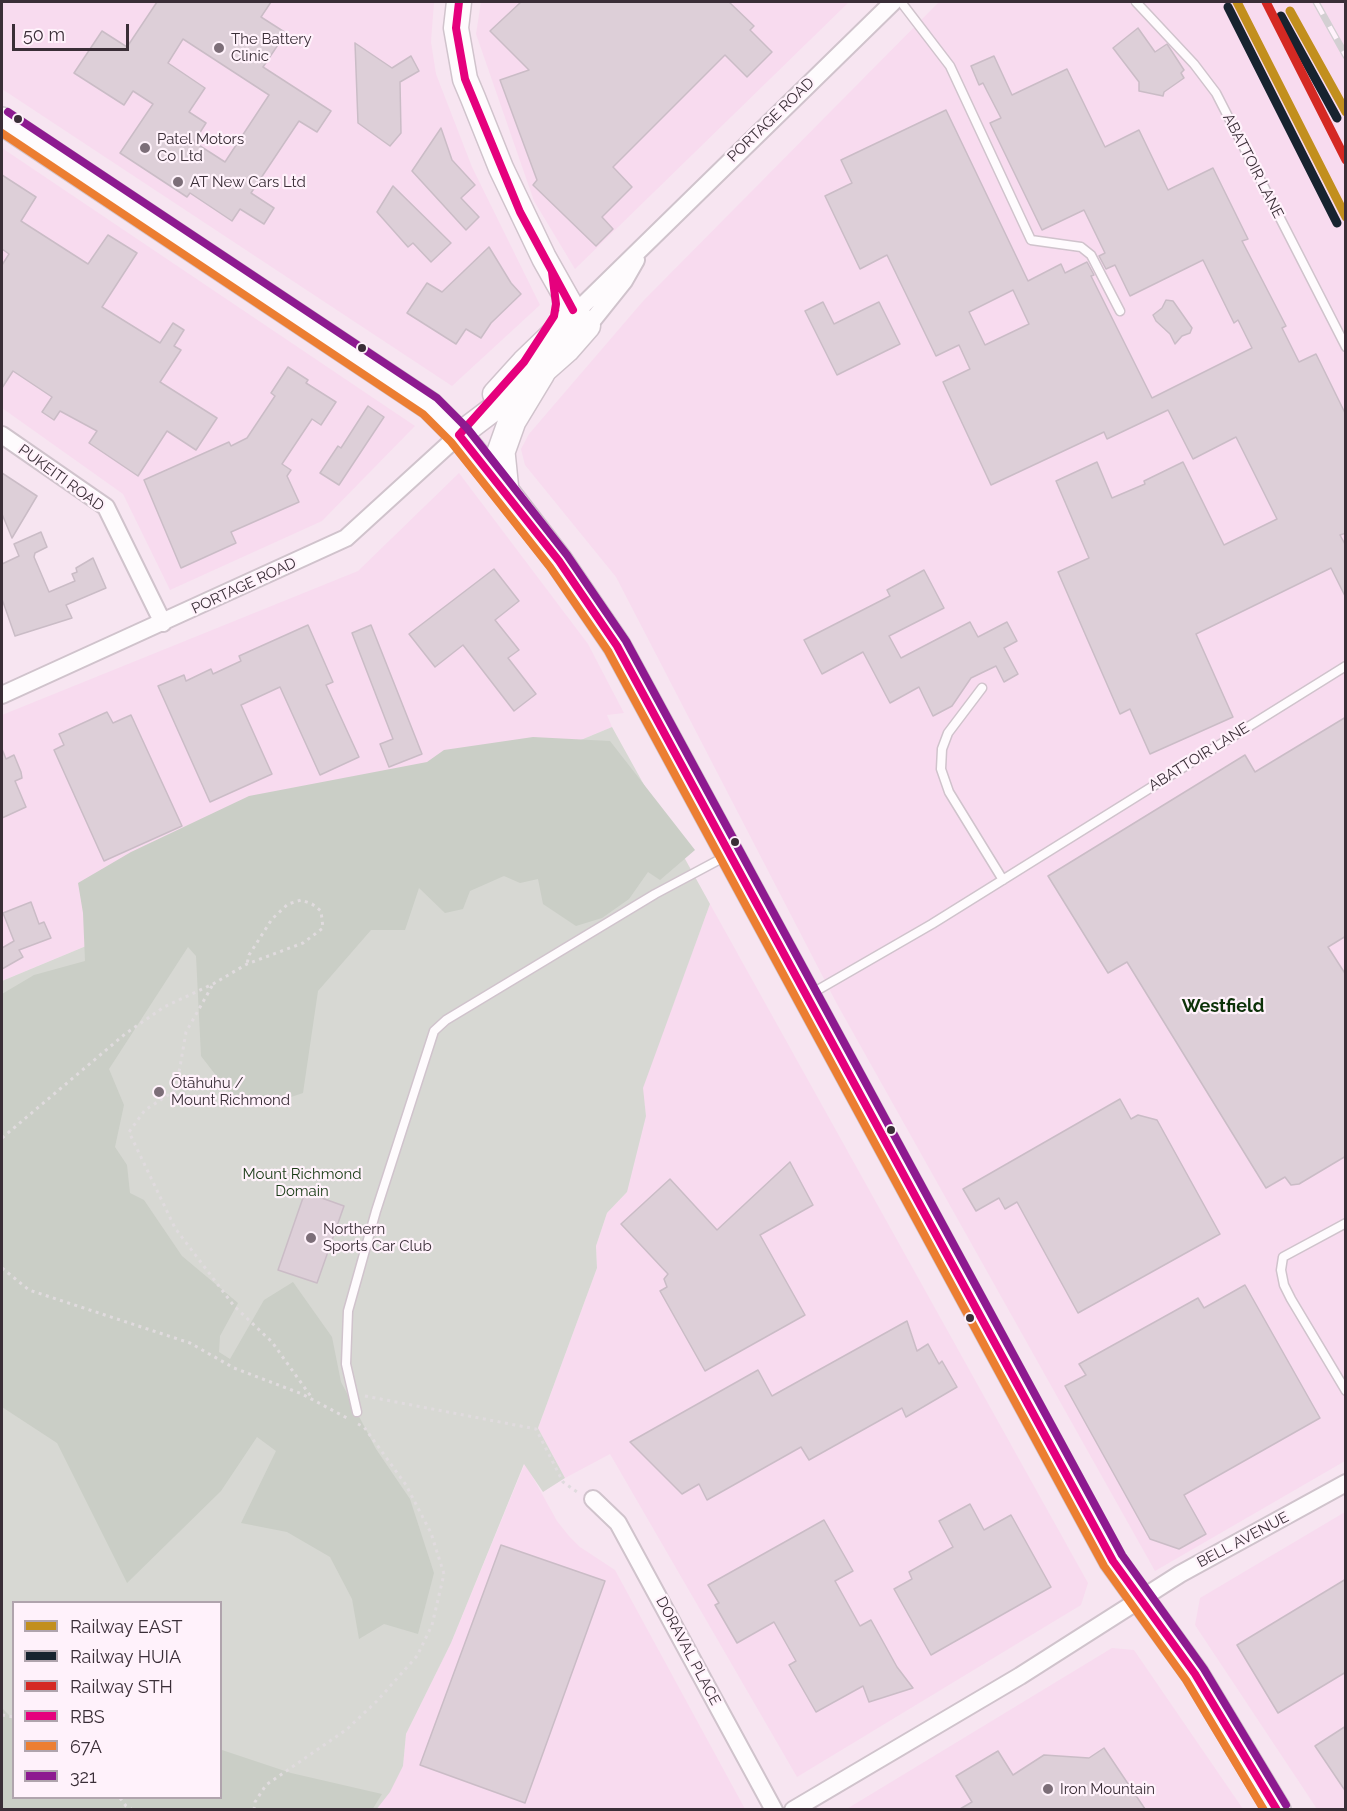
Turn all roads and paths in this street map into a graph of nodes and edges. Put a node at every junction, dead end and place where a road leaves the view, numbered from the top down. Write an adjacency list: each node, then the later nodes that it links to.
1 (459, 2): 6 (main road)
2 (893, 2): 8 (street, PORTAGE ROAD)
3 (901, 2): 7 (lane)
4 (1136, 2): 9 (lane, ABATTOIR LANE)
5 (2, 121): 12 (main road)
6 (552, 272): 8 (main road); 10 (main road)
7 (1120, 311)
8 (582, 320): 10 (main road, PORTAGE ROAD)
9 (1346, 347)
10 (532, 367): 12 (main road, PORTAGE ROAD); 13 (main road)
11 (2, 435): 14 (street, PUKEITI ROAD)
12 (459, 435): 13 (main road); 14 (street, PORTAGE ROAD)
13 (505, 491): 18 (main road)
14 (163, 623): 17 (street, PORTAGE ROAD)
15 (1346, 666): 19 (lane, ABATTOIR LANE)
16 (982, 688): 19 (lane)
17 (2, 694)
18 (728, 854): 22 (main road); 27 (lane)
19 (1003, 880): 22 (lane, ABATTOIR LANE)
20 (247, 964): 20 (path); 21 (path)
21 (213, 984): 23 (path); 28 (path)
22 (806, 997): 32 (main road)
23 (2, 1138)
24 (1346, 1223): 26 (lane)
25 (2, 1268): 28 (path)
26 (1346, 1391)
27 (353, 1394): 29 (lane); 31 (path)
28 (313, 1400): 35 (path)
29 (357, 1412)
30 (1346, 1483): 32 (street, BELL AVENUE)
31 (593, 1499): 36 (street, DORAVAL PLACE)
32 (1142, 1599): 37 (street, BELL AVENUE); 38 (main road)
33 (121, 1799): 34 (path)
34 (133, 1809)
35 (254, 1809)
36 (774, 1809)
37 (793, 1809)
38 (1277, 1809)

